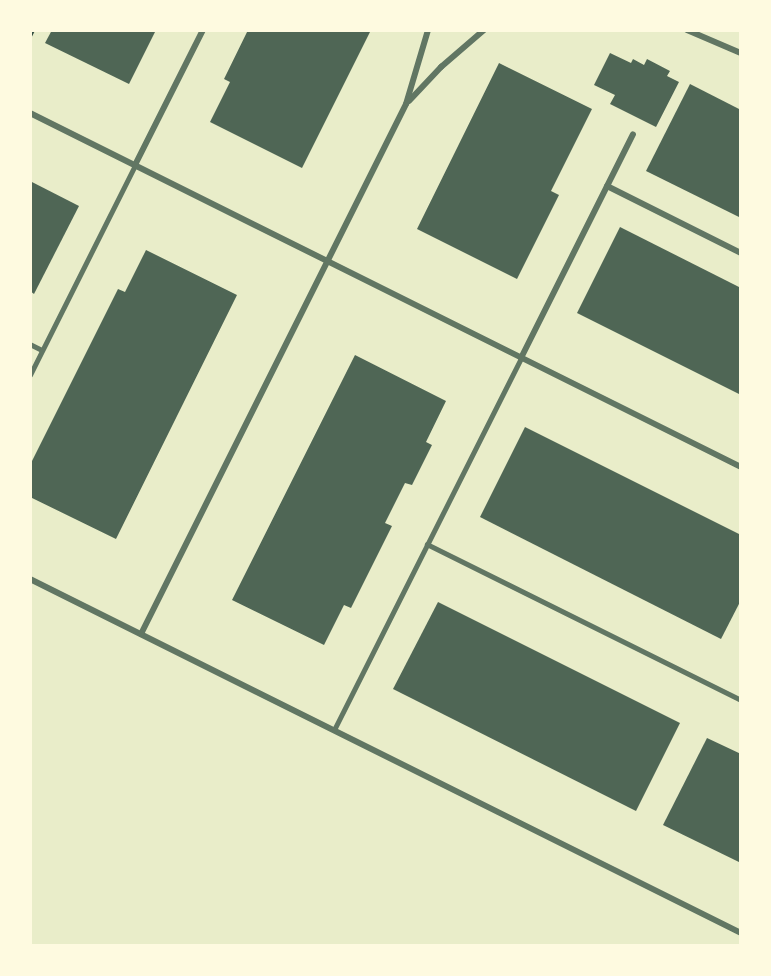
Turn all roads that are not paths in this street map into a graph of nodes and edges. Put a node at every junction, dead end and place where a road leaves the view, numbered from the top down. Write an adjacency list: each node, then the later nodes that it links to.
1 (203, 30): 9 (street)
2 (428, 30): 6 (street)
3 (484, 30): 6 (street)
4 (687, 30): 5 (street)
5 (741, 53)
6 (406, 104): 12 (street)
7 (30, 113): 9 (street)
8 (633, 134): 10 (street)
9 (135, 165): 12 (street); 14 (lane)
10 (607, 186): 11 (street); 15 (street)
11 (741, 253)
12 (328, 262): 15 (street); 20 (street)
13 (30, 344): 14 (lane)
14 (42, 350): 16 (lane)
15 (521, 358): 17 (street); 18 (lane)
16 (30, 375)
17 (741, 467)
18 (427, 544): 21 (lane); 22 (lane)
19 (30, 579): 20 (street)
20 (141, 634): 22 (street)
21 (741, 700)
22 (334, 730): 23 (street)
23 (741, 933)

